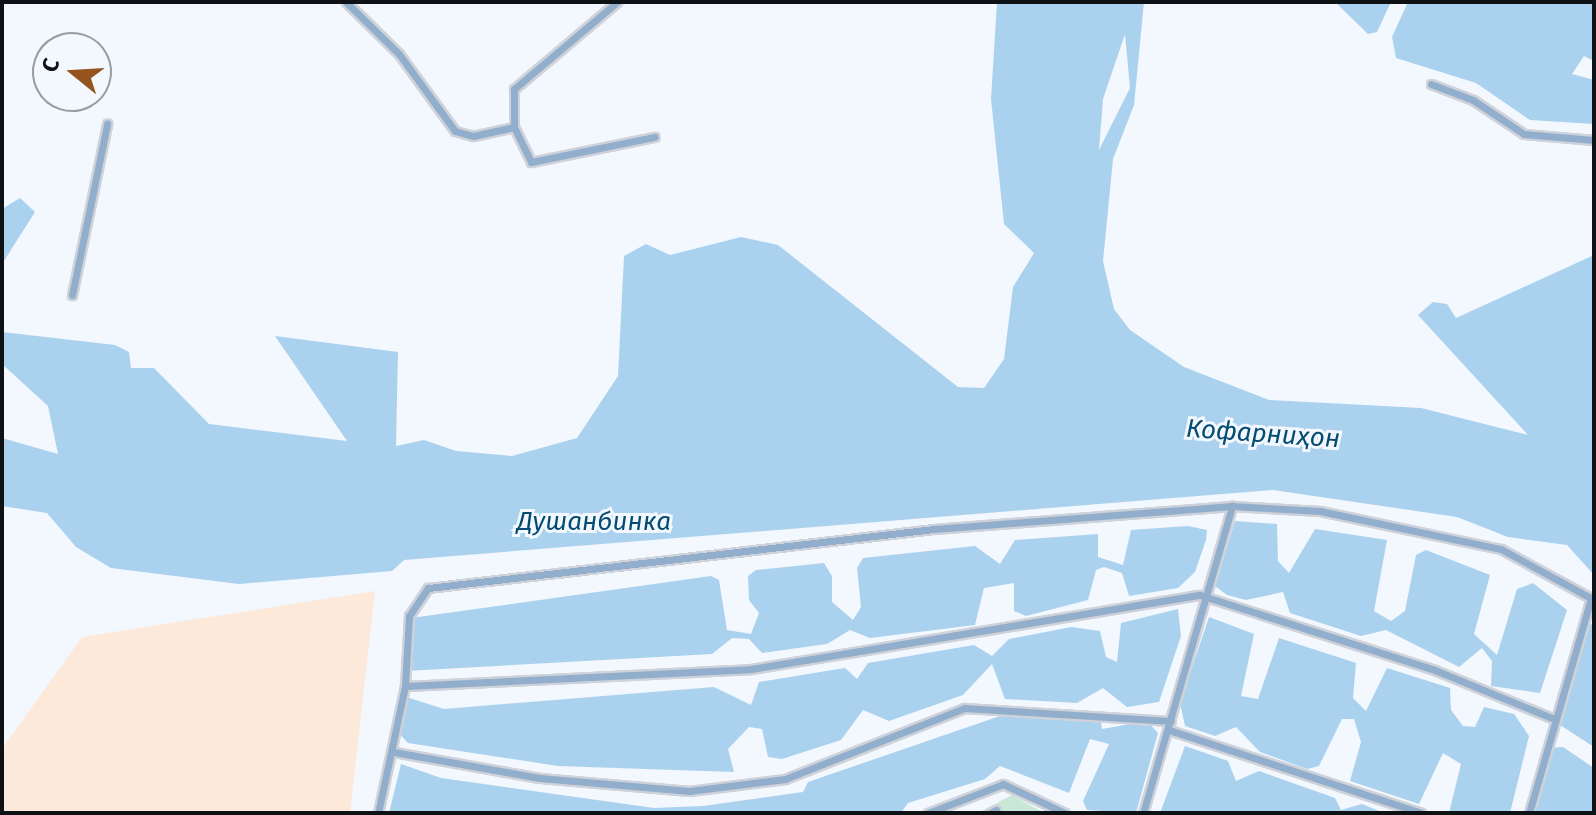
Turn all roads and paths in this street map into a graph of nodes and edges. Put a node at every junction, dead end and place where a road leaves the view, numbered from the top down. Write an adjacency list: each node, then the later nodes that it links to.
1 (346, 2): 5 (street)
2 (617, 2): 5 (street)
3 (1431, 84): 7 (street)
4 (107, 124): 8 (street)
5 (514, 127): 6 (street)
6 (654, 137)
7 (1594, 140)
8 (72, 295)
9 (1232, 506): 10 (street); 11 (street); 12 (street)
10 (1207, 596): 12 (street); 13 (street); 14 (street)
11 (1592, 599): 13 (street)
12 (405, 686): 15 (street)
13 (1552, 718): 21 (street)
14 (1170, 726): 15 (street); 19 (street); 20 (street)
15 (394, 752): 16 (street)
16 (378, 813)
17 (928, 813): 18 (street)
18 (1065, 813)
19 (1143, 813)
20 (1421, 813)
21 (1529, 813)

